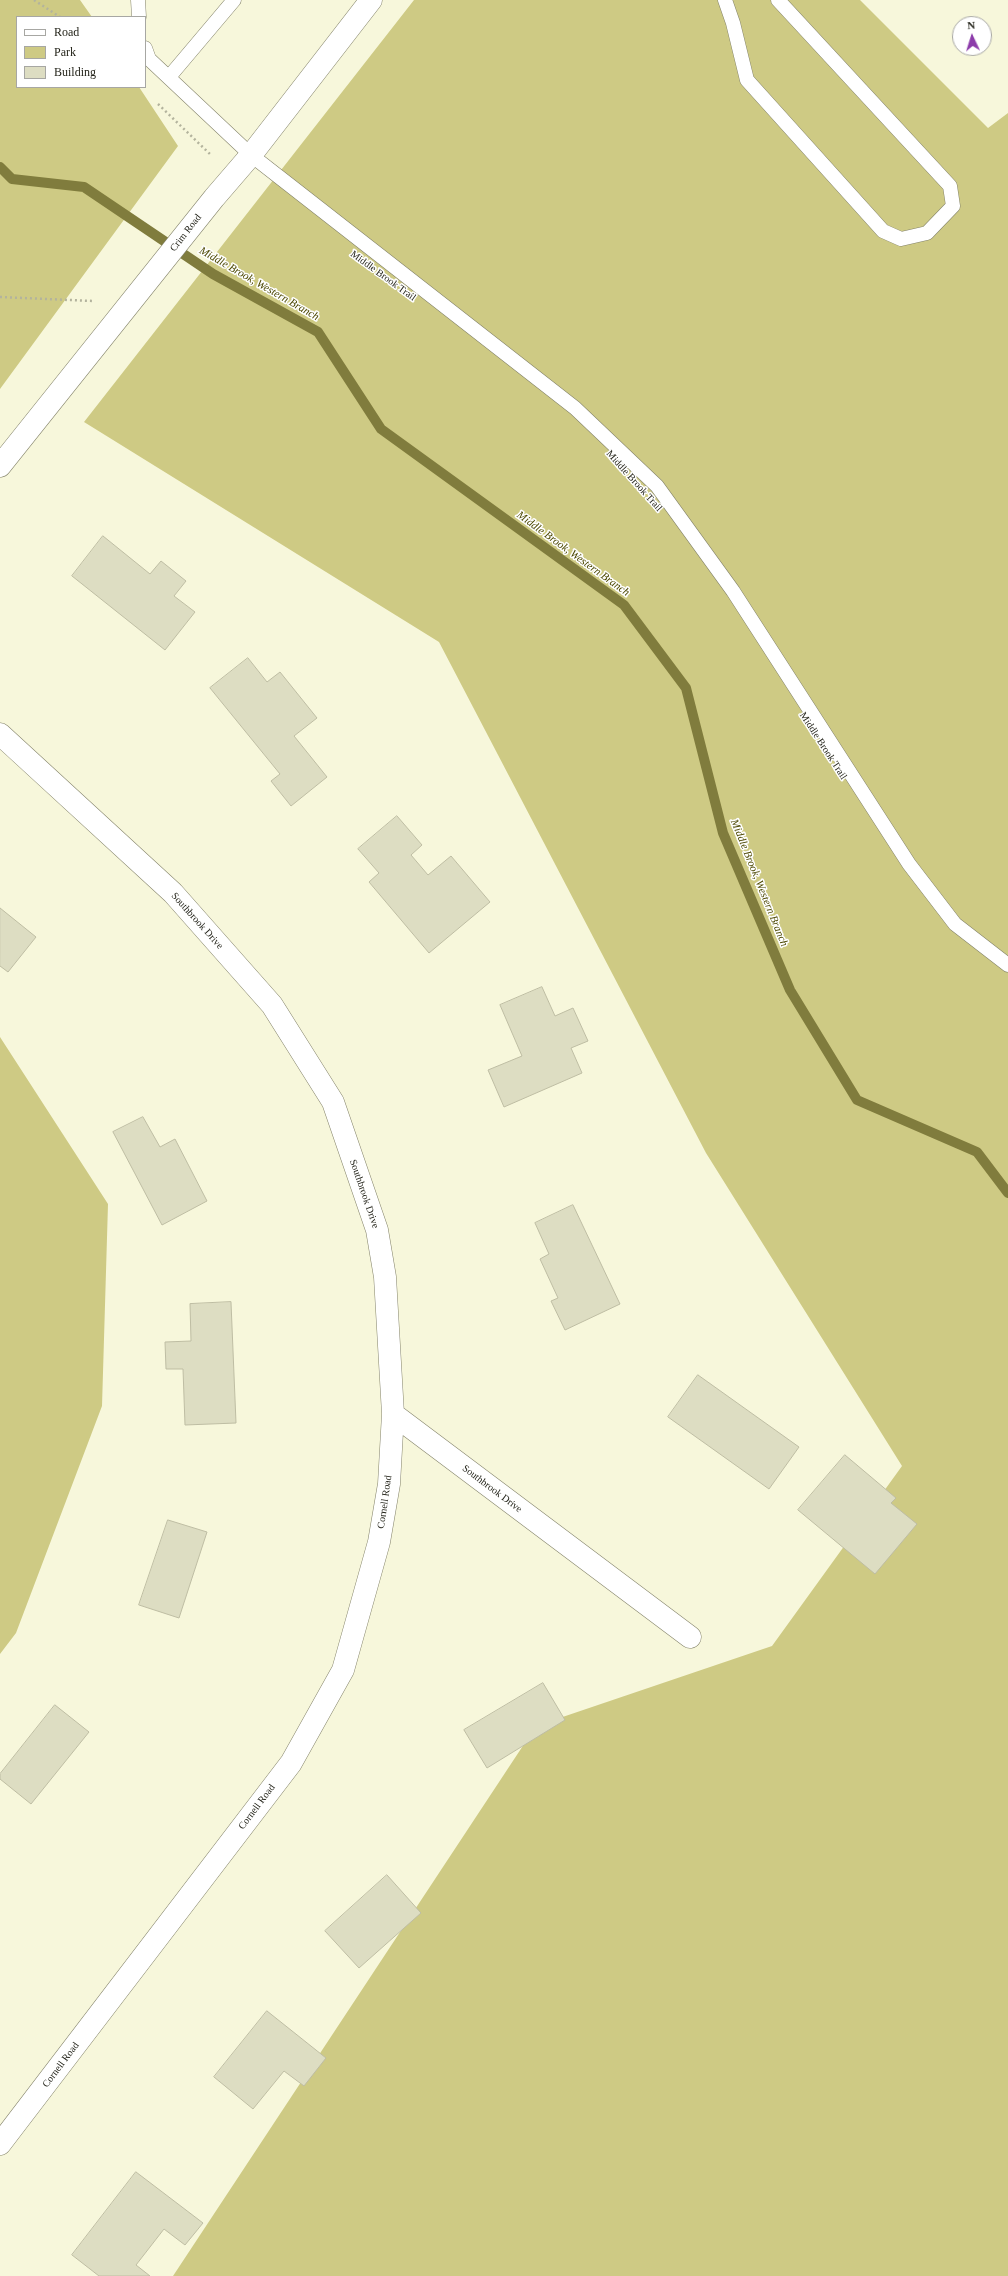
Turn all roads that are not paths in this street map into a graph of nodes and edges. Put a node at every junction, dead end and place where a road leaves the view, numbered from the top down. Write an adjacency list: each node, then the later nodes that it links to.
1 (138, 0): 6 (lane)
2 (234, 0): 8 (lane)
3 (371, 0): 9 (street, Crim Road)
4 (725, 0): 5 (lane)
5 (778, 0)
6 (139, 16)
7 (146, 51): 8 (lane)
8 (169, 77): 9 (lane)
9 (251, 155): 10 (street, Crim Road); 12 (lane)
10 (0, 466)
11 (0, 734): 13 (street, Southbrook Drive)
12 (1008, 965)
13 (393, 1414): 14 (street, Southbrook Drive); 15 (street, Cornell Road)
14 (690, 1637)
15 (0, 2144)

